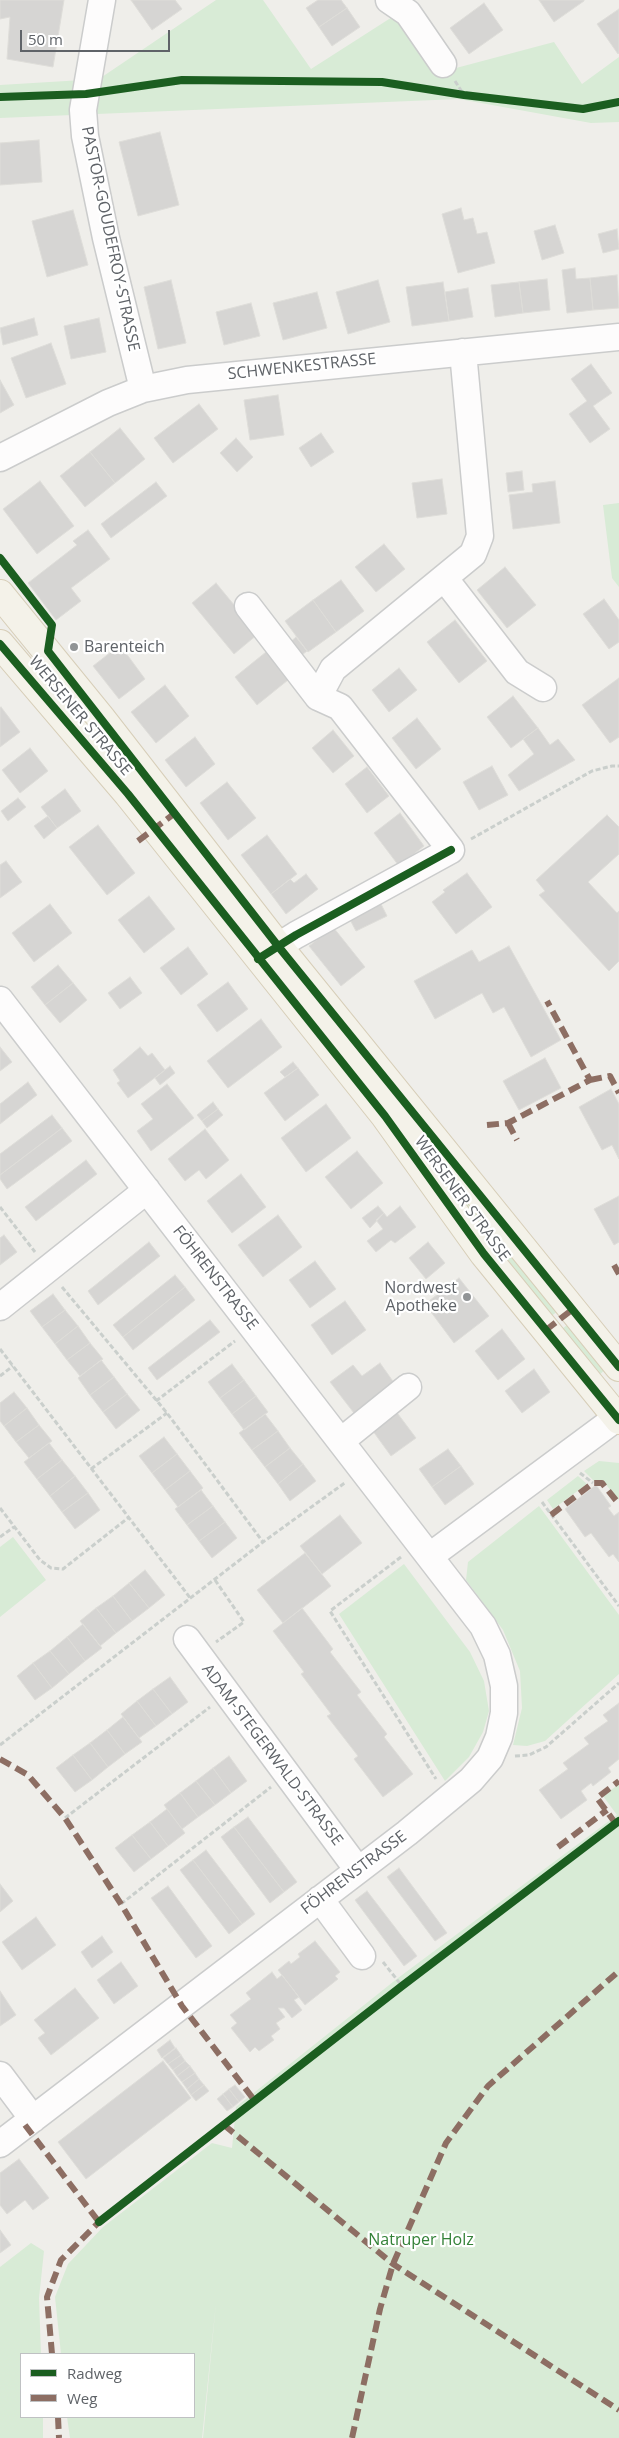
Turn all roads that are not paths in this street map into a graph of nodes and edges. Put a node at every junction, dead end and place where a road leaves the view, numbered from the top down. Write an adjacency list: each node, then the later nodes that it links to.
1 (102, 0): 6 (street, PASTOR-GOUDEFROY-STRASSE)
2 (389, 0): 3 (street)
3 (443, 64)
4 (619, 337): 5 (street, SCHWENKESTRASSE)
5 (462, 352): 6 (street, SCHWENKESTRASSE); 8 (street)
6 (143, 390): 7 (street, SCHWENKESTRASSE)
7 (0, 458)
8 (445, 579): 12 (street); 13 (street)
9 (0, 594): 14 (main road, WERSENER STRASSE)
10 (248, 606): 13 (street)
11 (0, 644): 14 (main road, WERSENER STRASSE)
12 (543, 688)
13 (318, 697): 14 (street)
14 (268, 952): 18 (main road, WERSENER STRASSE); 20 (main road, WERSENER STRASSE)
15 (0, 1000): 16 (street, FÖHRENSTRASSE)
16 (147, 1190): 17 (street); 21 (street, FÖHRENSTRASSE)
17 (0, 1306)
18 (619, 1367)
19 (408, 1387): 21 (street)
20 (618, 1418): 22 (street)
21 (341, 1441): 22 (street, FÖHRENSTRASSE)
22 (425, 1550): 24 (street, FÖHRENSTRASSE)
23 (193, 1647): 24 (street, ADAM-STEGERWALD-STRASSE)
24 (358, 1870): 25 (street, FÖHRENSTRASSE)
25 (320, 1899): 26 (street); 28 (street, FÖHRENSTRASSE)
26 (362, 1956)
27 (0, 2075): 28 (street)
28 (33, 2119): 29 (street, FÖHRENSTRASSE)
29 (0, 2144)

